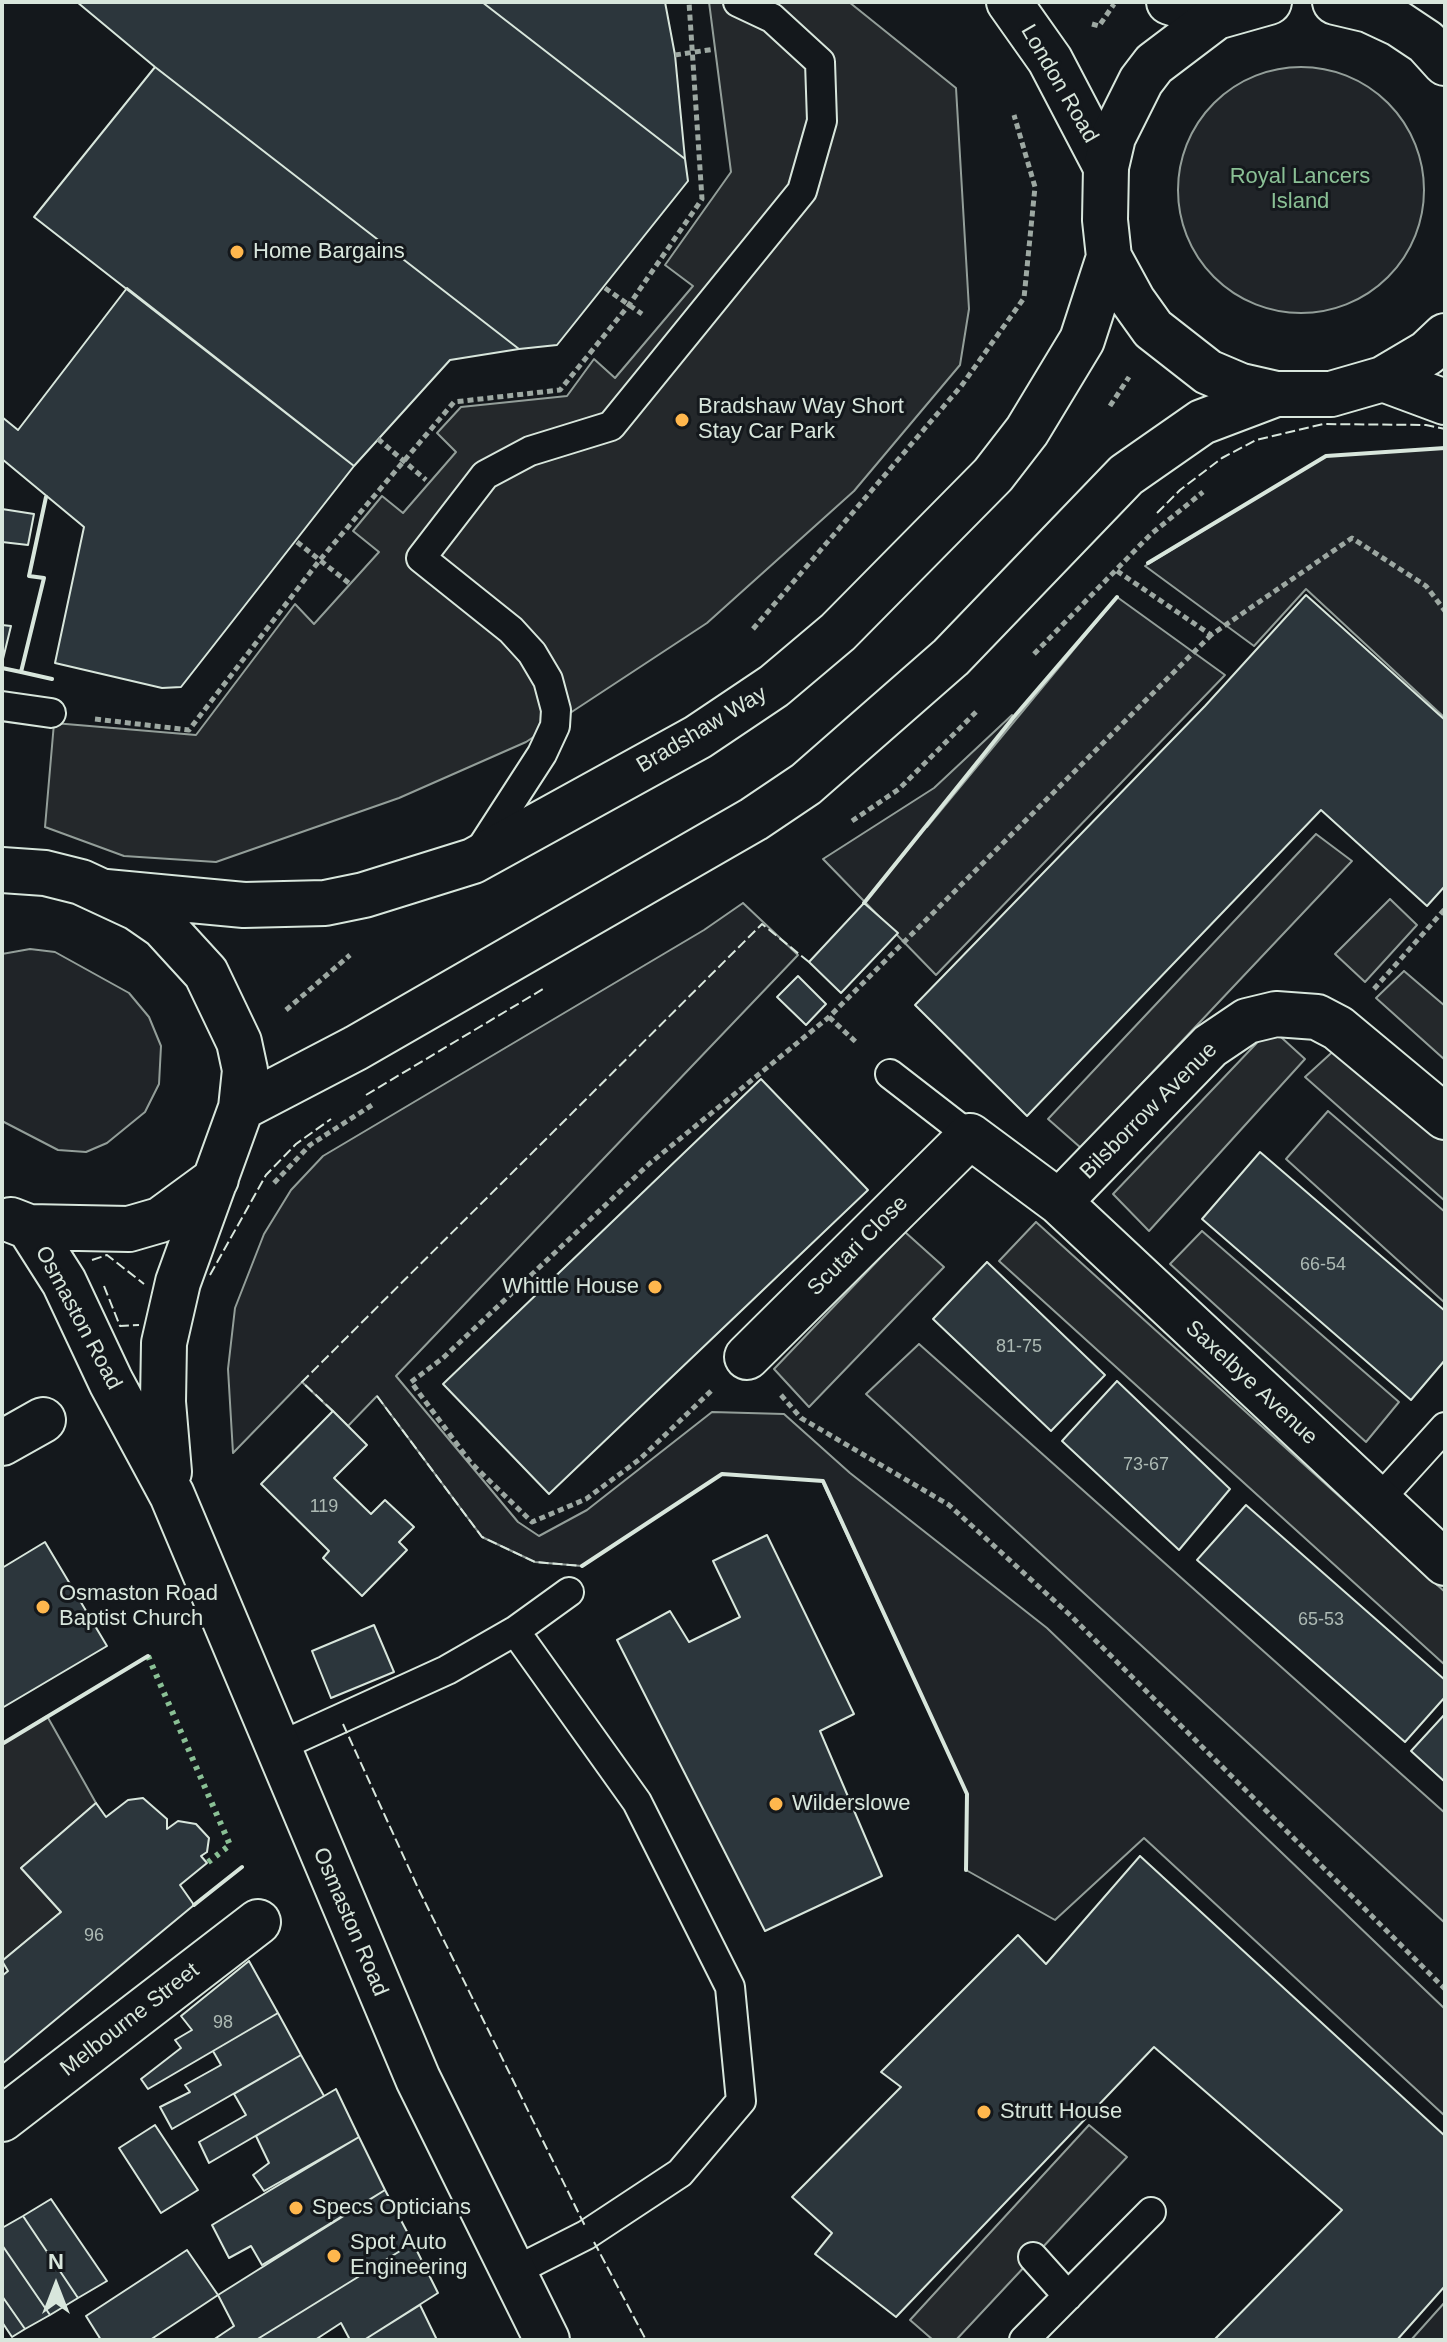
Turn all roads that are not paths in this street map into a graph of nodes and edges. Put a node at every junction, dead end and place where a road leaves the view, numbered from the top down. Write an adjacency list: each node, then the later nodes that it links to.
1 (738, 2): 16 (lane)
2 (1009, 2): 8 (main road, London Road)
3 (1169, 2): 6 (main road)
4 (1269, 2): 6 (main road)
5 (1335, 2): 7 (main road)
6 (1216, 17): 8 (main road)
7 (1445, 63)
8 (1106, 167): 9 (main road)
9 (1109, 257): 12 (main road); 16 (main road, Bradshaw Way)
10 (1445, 336): 11 (main road)
11 (1383, 379): 12 (main road); 13 (main road)
12 (1276, 394): 20 (main road)
13 (1445, 402)
14 (2, 706): 15 (lane)
15 (51, 713)
16 (473, 861): 18 (main road, Bradshaw Way)
17 (5, 868): 18 (main road)
18 (106, 892): 20 (main road, Osmaston Road)
19 (890, 1074): 22 (lane)
20 (241, 1108): 23 (main road, Osmaston Road)
21 (1445, 1117): 24 (main road, Bilsborrow Avenue)
22 (970, 1136): 24 (main road, Saxelbye Avenue); 26 (main road, Scutari Close)
23 (216, 1179): 25 (main road); 30 (main road, Osmaston Road)
24 (1059, 1202): 31 (main road, Saxelbye Avenue)
25 (15, 1222): 30 (main road, Osmaston Road)
26 (747, 1357)
27 (43, 1420): 29 (main road)
28 (1445, 1427): 31 (lane)
29 (2, 1443)
30 (172, 1495): 35 (main road, Osmaston Road)
31 (1377, 1502): 32 (main road, Saxelbye Avenue)
32 (1445, 1563)
33 (569, 1592): 34 (lane)
34 (515, 1631): 35 (lane); 40 (lane)
35 (278, 1747): 40 (main road, Osmaston Road)
36 (258, 1922): 37 (main road, Melbourne Street)
37 (2, 2119)
38 (1151, 2212): 41 (lane)
39 (1033, 2257): 41 (lane)
40 (511, 2273): 42 (main road, Osmaston Road)
41 (1068, 2296): 43 (lane)
42 (547, 2340)
43 (1024, 2340)

